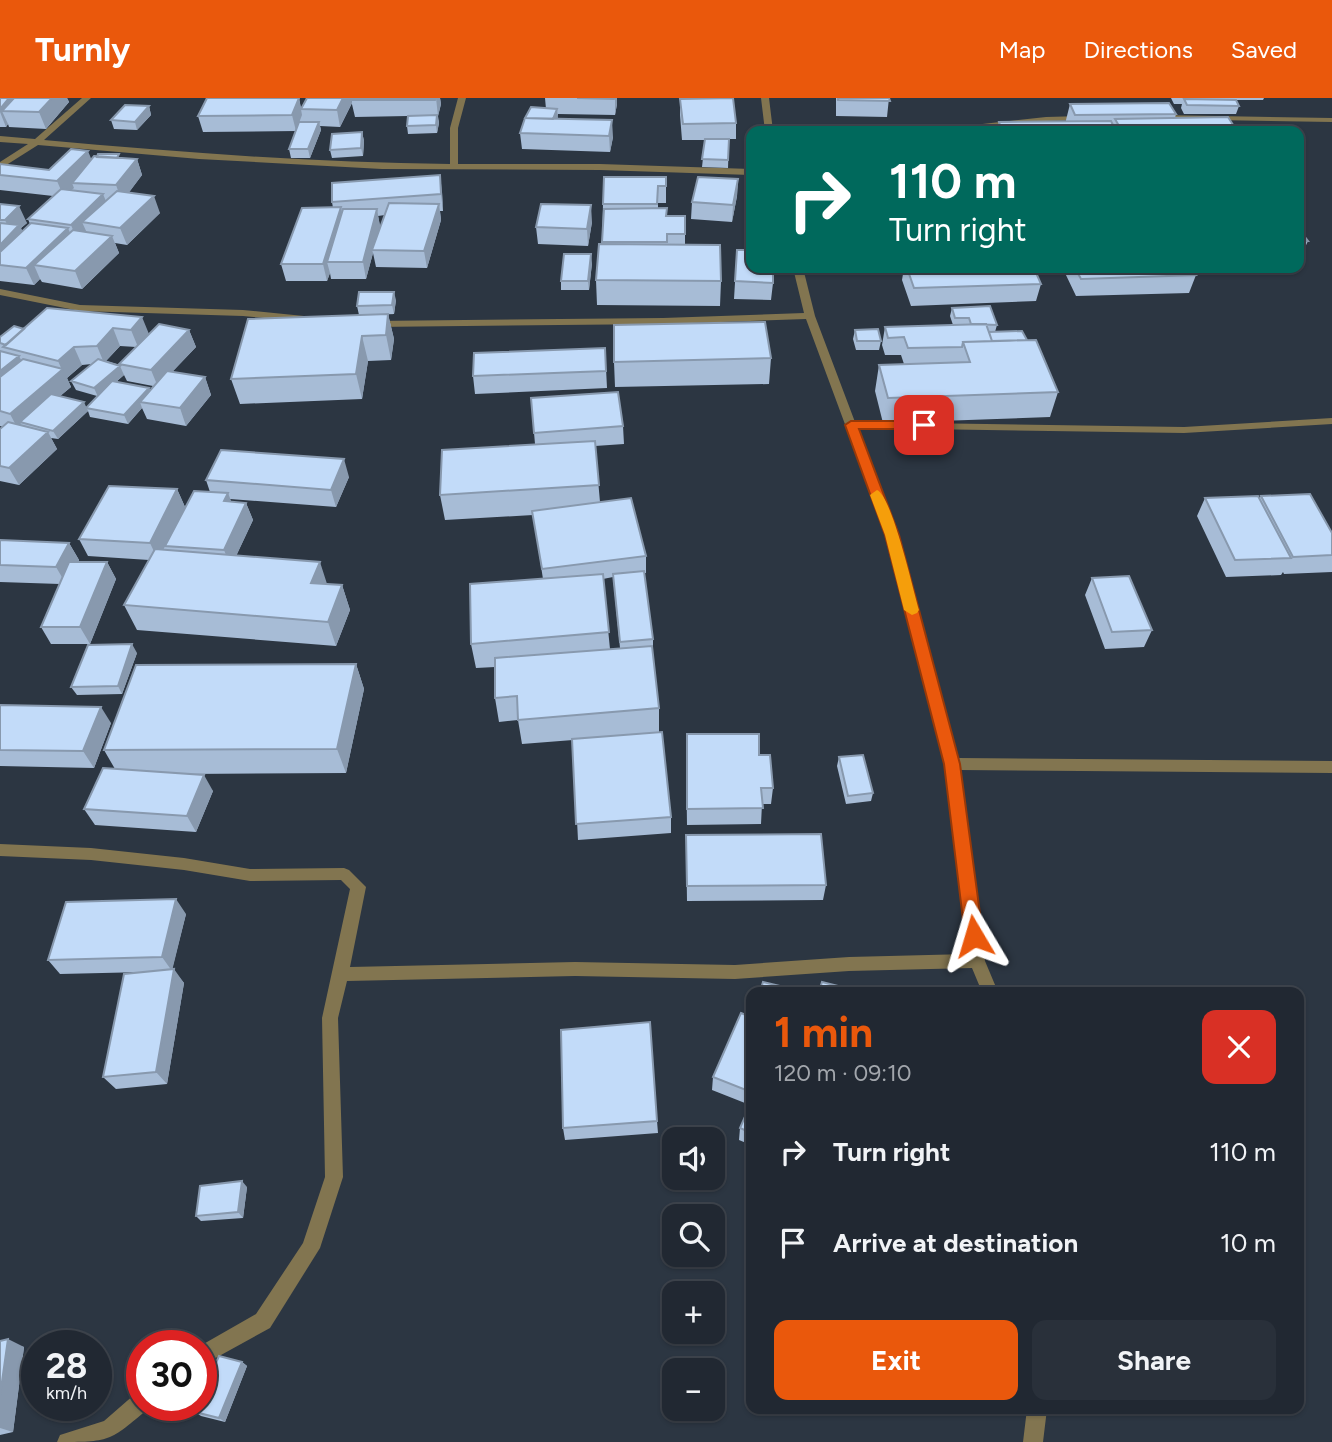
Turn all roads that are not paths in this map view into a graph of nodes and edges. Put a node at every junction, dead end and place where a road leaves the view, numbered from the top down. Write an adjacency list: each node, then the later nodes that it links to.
1 (88, 98): 10 (street)
2 (461, 98): 12 (street)
3 (765, 98): 7 (street)
4 (1149, 117): 6 (street)
5 (1094, 118): 8 (street)
6 (1332, 120)
7 (768, 126)
8 (983, 126)
9 (0, 139): 10 (street)
10 (37, 142): 11 (street); 12 (street)
11 (0, 166)
12 (454, 167): 13 (street)
13 (746, 172)
14 (799, 273): 16 (street)
15 (0, 292): 17 (street)
16 (810, 316): 18 (street); 20 (street)
17 (311, 320)
18 (365, 324)
19 (1332, 421): 20 (street)
20 (851, 425): 21 (street)
21 (952, 764): 22 (street); 24 (street)
22 (1332, 767)
23 (0, 850): 25 (street)
24 (977, 961): 25 (street); 26 (street)
25 (341, 974): 27 (street)
26 (988, 987)
27 (217, 1347)
28 (1036, 1414): 31 (street)
29 (126, 1415): 30 (street)
30 (66, 1442)
31 (1033, 1442)

